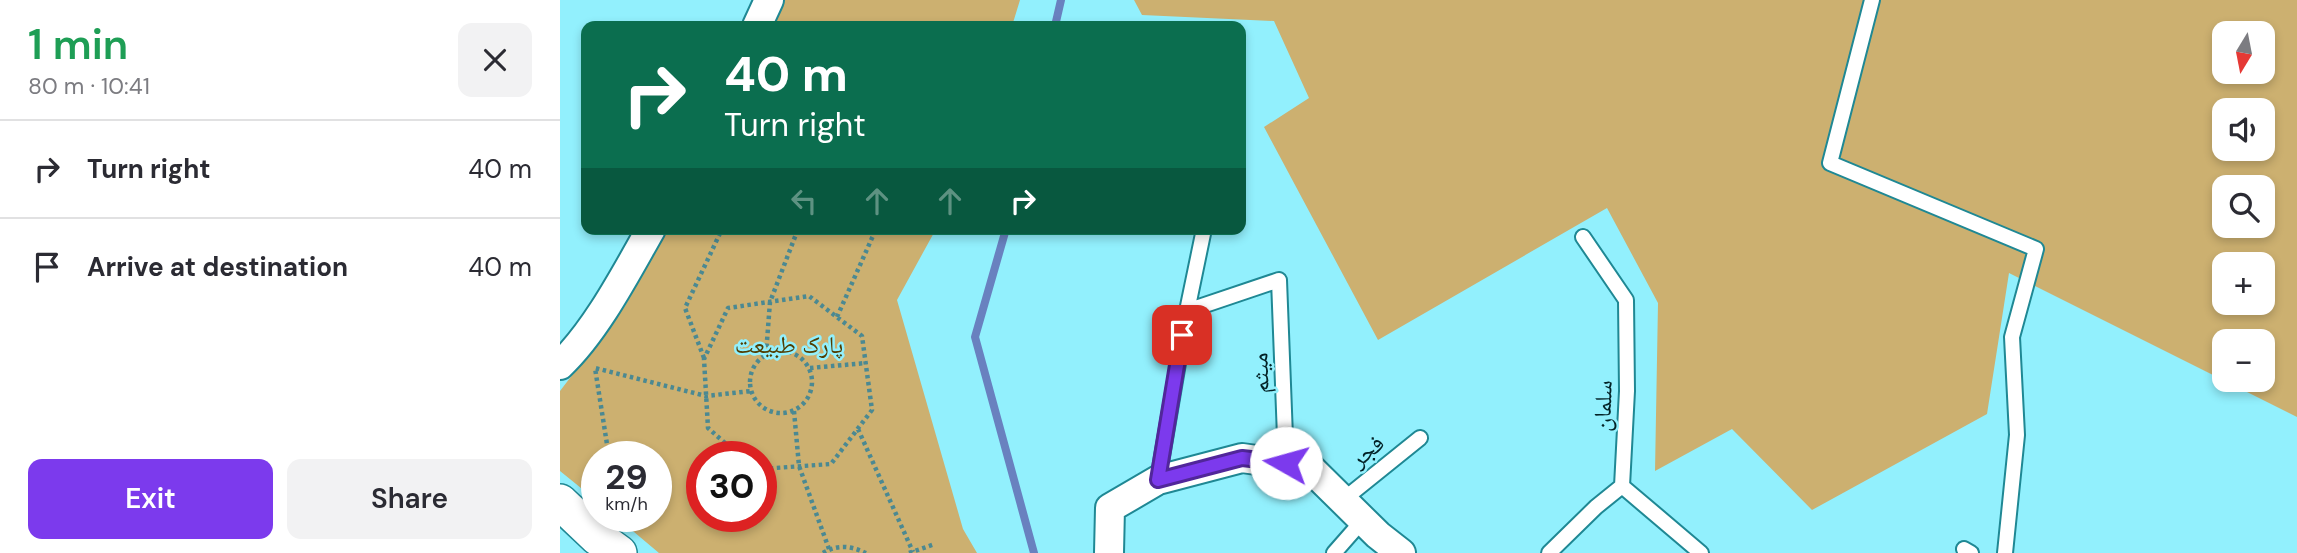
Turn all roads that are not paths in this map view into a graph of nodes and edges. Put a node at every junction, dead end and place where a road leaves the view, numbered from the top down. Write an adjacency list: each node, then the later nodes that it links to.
1 (769, 0): 3 (street)
2 (1872, 0): 22 (lane)
3 (759, 21)
4 (648, 235): 8 (street)
5 (1203, 235): 7 (lane)
6 (1583, 237): 12 (lane, سلمان)
7 (1186, 310): 10 (lane, میثم); 11 (lane)
8 (560, 365)
9 (1420, 438): 13 (lane, فجر)
10 (1286, 463): 11 (street); 13 (street)
11 (1158, 480): 17 (street)
12 (1622, 486): 20 (lane); 21 (lane)
13 (1343, 500): 15 (street)
14 (560, 502): 16 (street)
15 (1363, 520): 18 (lane); 19 (street)
16 (599, 548)
17 (1109, 553)
18 (1334, 553)
19 (1401, 553)
20 (1549, 553)
21 (1701, 553)
22 (2005, 553)

